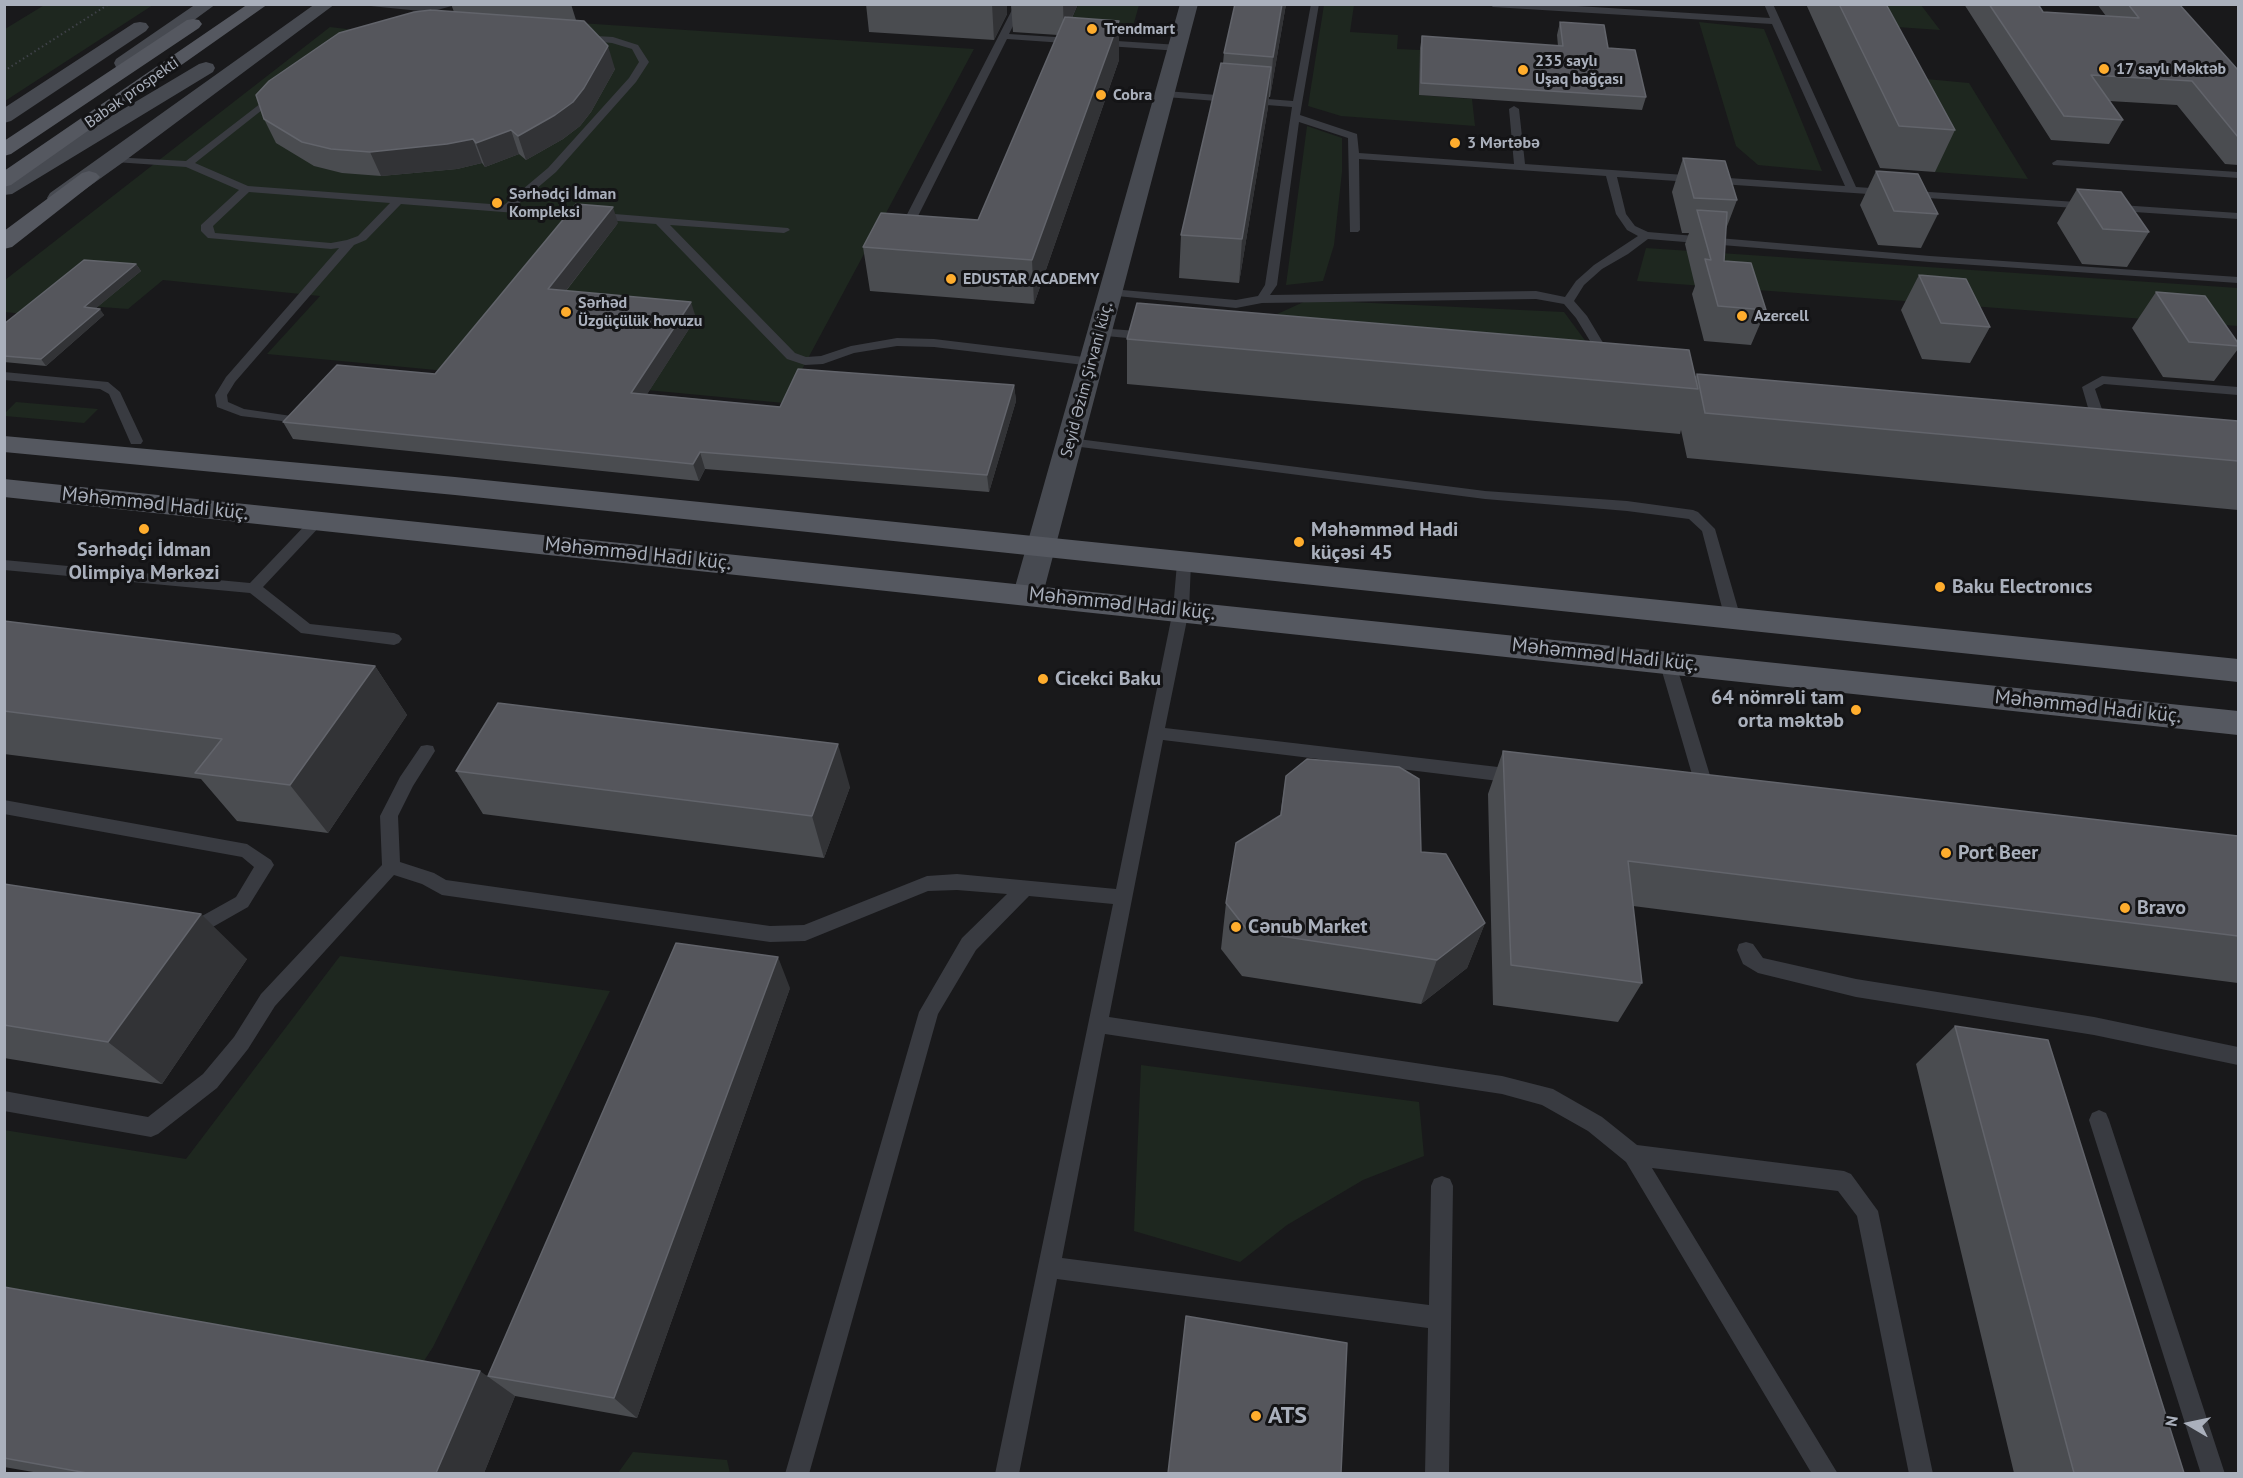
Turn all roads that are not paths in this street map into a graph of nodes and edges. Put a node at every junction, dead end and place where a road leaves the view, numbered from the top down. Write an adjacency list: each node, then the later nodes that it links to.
1 (208, 4): 25 (main road)
2 (222, 4): 25 (main road, Babək prospekti)
3 (260, 4): 34 (main road, Babək prospekti)
4 (299, 4): 35 (main road)
5 (327, 4): 27 (main road)
6 (355, 4): 7 (lane)
7 (455, 4)
8 (1189, 4): 18 (main road, Seyid Əzim Şirvani küç.)
9 (1315, 4): 21 (lane)
10 (1493, 4): 15 (lane)
11 (1768, 4): 15 (lane)
12 (1018, 7): 13 (lane); 16 (lane)
13 (1005, 9)
14 (157, 16): 23 (main road)
15 (1775, 21): 37 (lane)
16 (1004, 36): 18 (lane); 43 (lane)
17 (567, 37): 39 (lane)
18 (1179, 48): 20 (main road, Seyid Əzim Şirvani küç.)
19 (289, 84): 29 (lane)
20 (1166, 94): 21 (lane); 50 (main road, Seyid Əzim Şirvani küç.)
21 (1297, 104): 24 (lane)
22 (1514, 108): 30 (lane)
23 (4, 117)
24 (1295, 117): 26 (lane); 51 (lane)
25 (4, 148)
26 (1354, 156): 30 (lane); 44 (lane)
27 (115, 159): 29 (lane); 33 (main road)
28 (2057, 163): 32 (lane)
29 (188, 164): 36 (lane)
30 (1520, 167): 31 (lane)
31 (1611, 174): 37 (lane); 46 (lane)
32 (2238, 175)
33 (89, 177): 45 (main road); 47 (main road)
34 (4, 181)
35 (4, 189)
36 (246, 189): 38 (lane); 48 (lane)
37 (1852, 190): 40 (lane)
38 (398, 201): 39 (lane); 48 (lane)
39 (506, 210): 41 (lane)
40 (2238, 216)
41 (660, 221): 42 (lane); 55 (lane)
42 (784, 230)
43 (905, 230)
44 (1354, 230)
45 (4, 233)
46 (1646, 235): 49 (lane); 52 (lane)
47 (4, 242)
48 (350, 243): 61 (lane)
49 (2238, 280)
50 (1111, 293): 51 (lane); 53 (main road, Seyid Əzim Şirvani küç.)
51 (1262, 299): 52 (lane)
52 (1568, 301): 56 (lane)
53 (1099, 332): 54 (lane); 55 (main road, Seyid Əzim Şirvani küç.)
54 (1159, 336)
55 (1092, 362): 64 (main road, Seyid Əzim Şirvani küç.)
56 (1602, 369)
57 (11, 376): 58 (lane); 63 (lane)
58 (4, 385)
59 (2238, 391): 60 (lane)
60 (2098, 418)
61 (293, 420)
62 (4, 428): 63 (main road)
63 (136, 441): 66 (main road)
64 (1070, 442): 69 (main road, Seyid Əzim Şirvani küç.); 75 (lane)
65 (4, 444): 66 (main road)
66 (455, 486): 69 (main road)
67 (5, 490): 68 (main road, Məhəmməd Hadi küç.)
68 (318, 520): 72 (lane); 73 (main road, Məhəmməd Hadi küç.)
69 (1041, 548): 70 (main road); 73 (main road, Seyid Əzim Şirvani küç.)
70 (1184, 563): 74 (lane); 75 (main road)
71 (4, 565): 72 (lane)
72 (254, 588): 76 (lane)
73 (1028, 594): 74 (main road, Məhəmməd Hadi küç.)
74 (1181, 610): 77 (main road, Məhəmməd Hadi küç.); 80 (lane)
75 (1733, 619): 78 (main road)
76 (394, 639)
77 (1666, 661): 79 (main road, Məhəmməd Hadi küç.); 83 (lane)
78 (2238, 671)
79 (2238, 723)
80 (1155, 733): 82 (lane); 87 (lane)
81 (427, 751): 85 (lane)
82 (1532, 778)
83 (1685, 796)
84 (4, 807): 88 (lane)
85 (391, 867): 86 (lane); 92 (lane)
86 (1025, 888): 87 (lane); 98 (lane)
87 (1123, 897): 90 (lane)
88 (168, 919)
89 (1746, 950): 91 (lane)
90 (1098, 1024): 94 (lane); 96 (lane)
91 (2238, 1056)
92 (4, 1101)
93 (2099, 1120): 103 (lane)
94 (1633, 1155): 101 (lane); 102 (lane)
95 (1442, 1186): 97 (lane)
96 (1049, 1267): 97 (lane); 99 (lane)
97 (1439, 1318): 100 (lane)
98 (797, 1473)
99 (1007, 1473)
100 (1437, 1473)
101 (1826, 1473)
102 (1922, 1473)
103 (2213, 1473)

